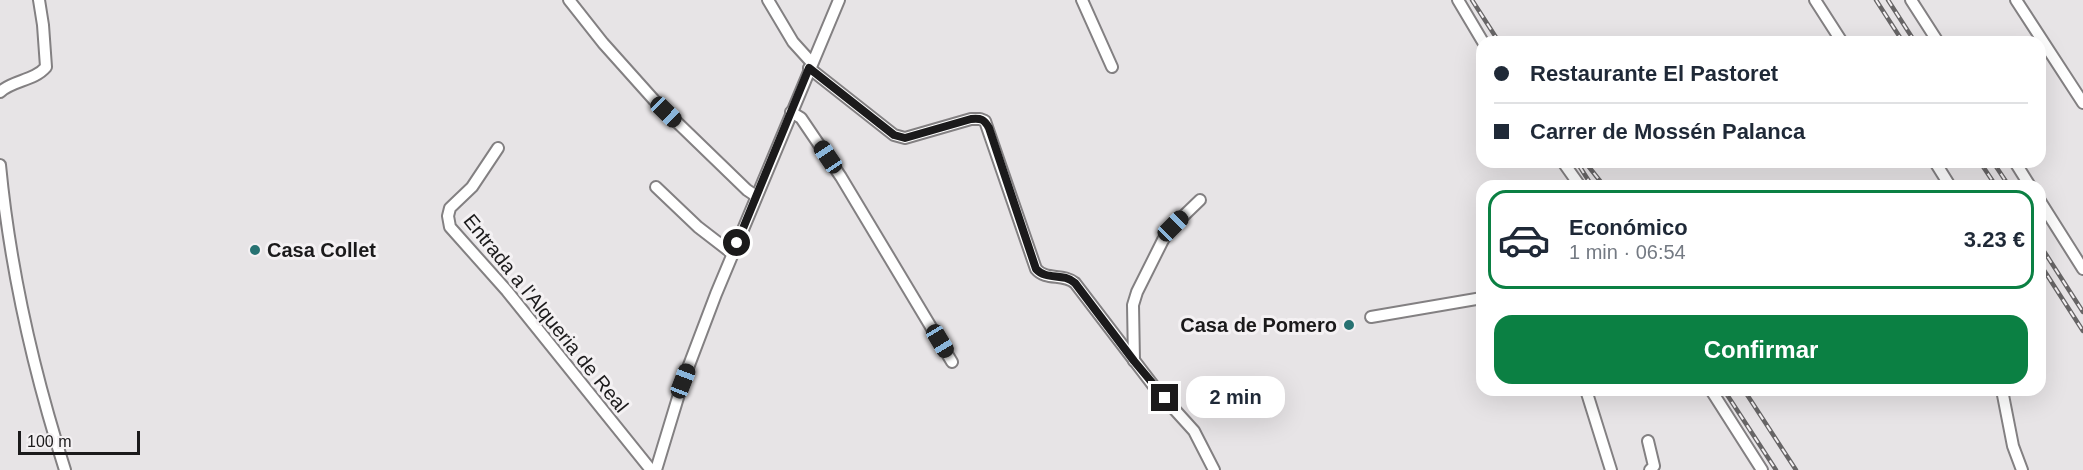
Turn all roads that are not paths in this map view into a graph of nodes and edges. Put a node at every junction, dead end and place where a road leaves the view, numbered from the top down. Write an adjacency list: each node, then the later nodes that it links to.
1 (39, 0): 17 (street)
2 (569, 0): 23 (street)
3 (768, 0): 15 (street)
4 (839, 0): 15 (street)
5 (1082, 0): 16 (street)
6 (1458, 0): 10 (street)
7 (1815, 0): 11 (street)
8 (1911, 0): 12 (street)
9 (2016, 0): 13 (street)
10 (1479, 36)
11 (1838, 36)
12 (1934, 36)
13 (2039, 36)
14 (2046, 47): 18 (street)
15 (811, 65): 19 (street); 31 (street)
16 (1112, 67)
17 (0, 92)
18 (2083, 104)
19 (791, 112): 23 (street); 32 (street)
20 (498, 148): 38 (street, Entrada a l'Alqueria de Real)
21 (0, 165): 26 (street)
22 (656, 187): 27 (street)
23 (756, 196): 27 (street)
24 (1200, 200): 31 (street)
25 (2046, 210): 28 (street)
26 (4, 231): 37 (street)
27 (732, 254): 39 (street)
28 (2083, 269)
29 (1476, 299): 30 (street)
30 (1371, 317)
31 (1134, 361): 40 (street)
32 (952, 362)
33 (1588, 396): 41 (street)
34 (1715, 396): 43 (street)
35 (2003, 396): 44 (street)
36 (1648, 441): 42 (street)
37 (65, 470)
38 (651, 470)
39 (656, 470)
40 (1214, 470)
41 (1611, 470)
42 (1650, 470)
43 (1762, 470)
44 (2022, 470)

